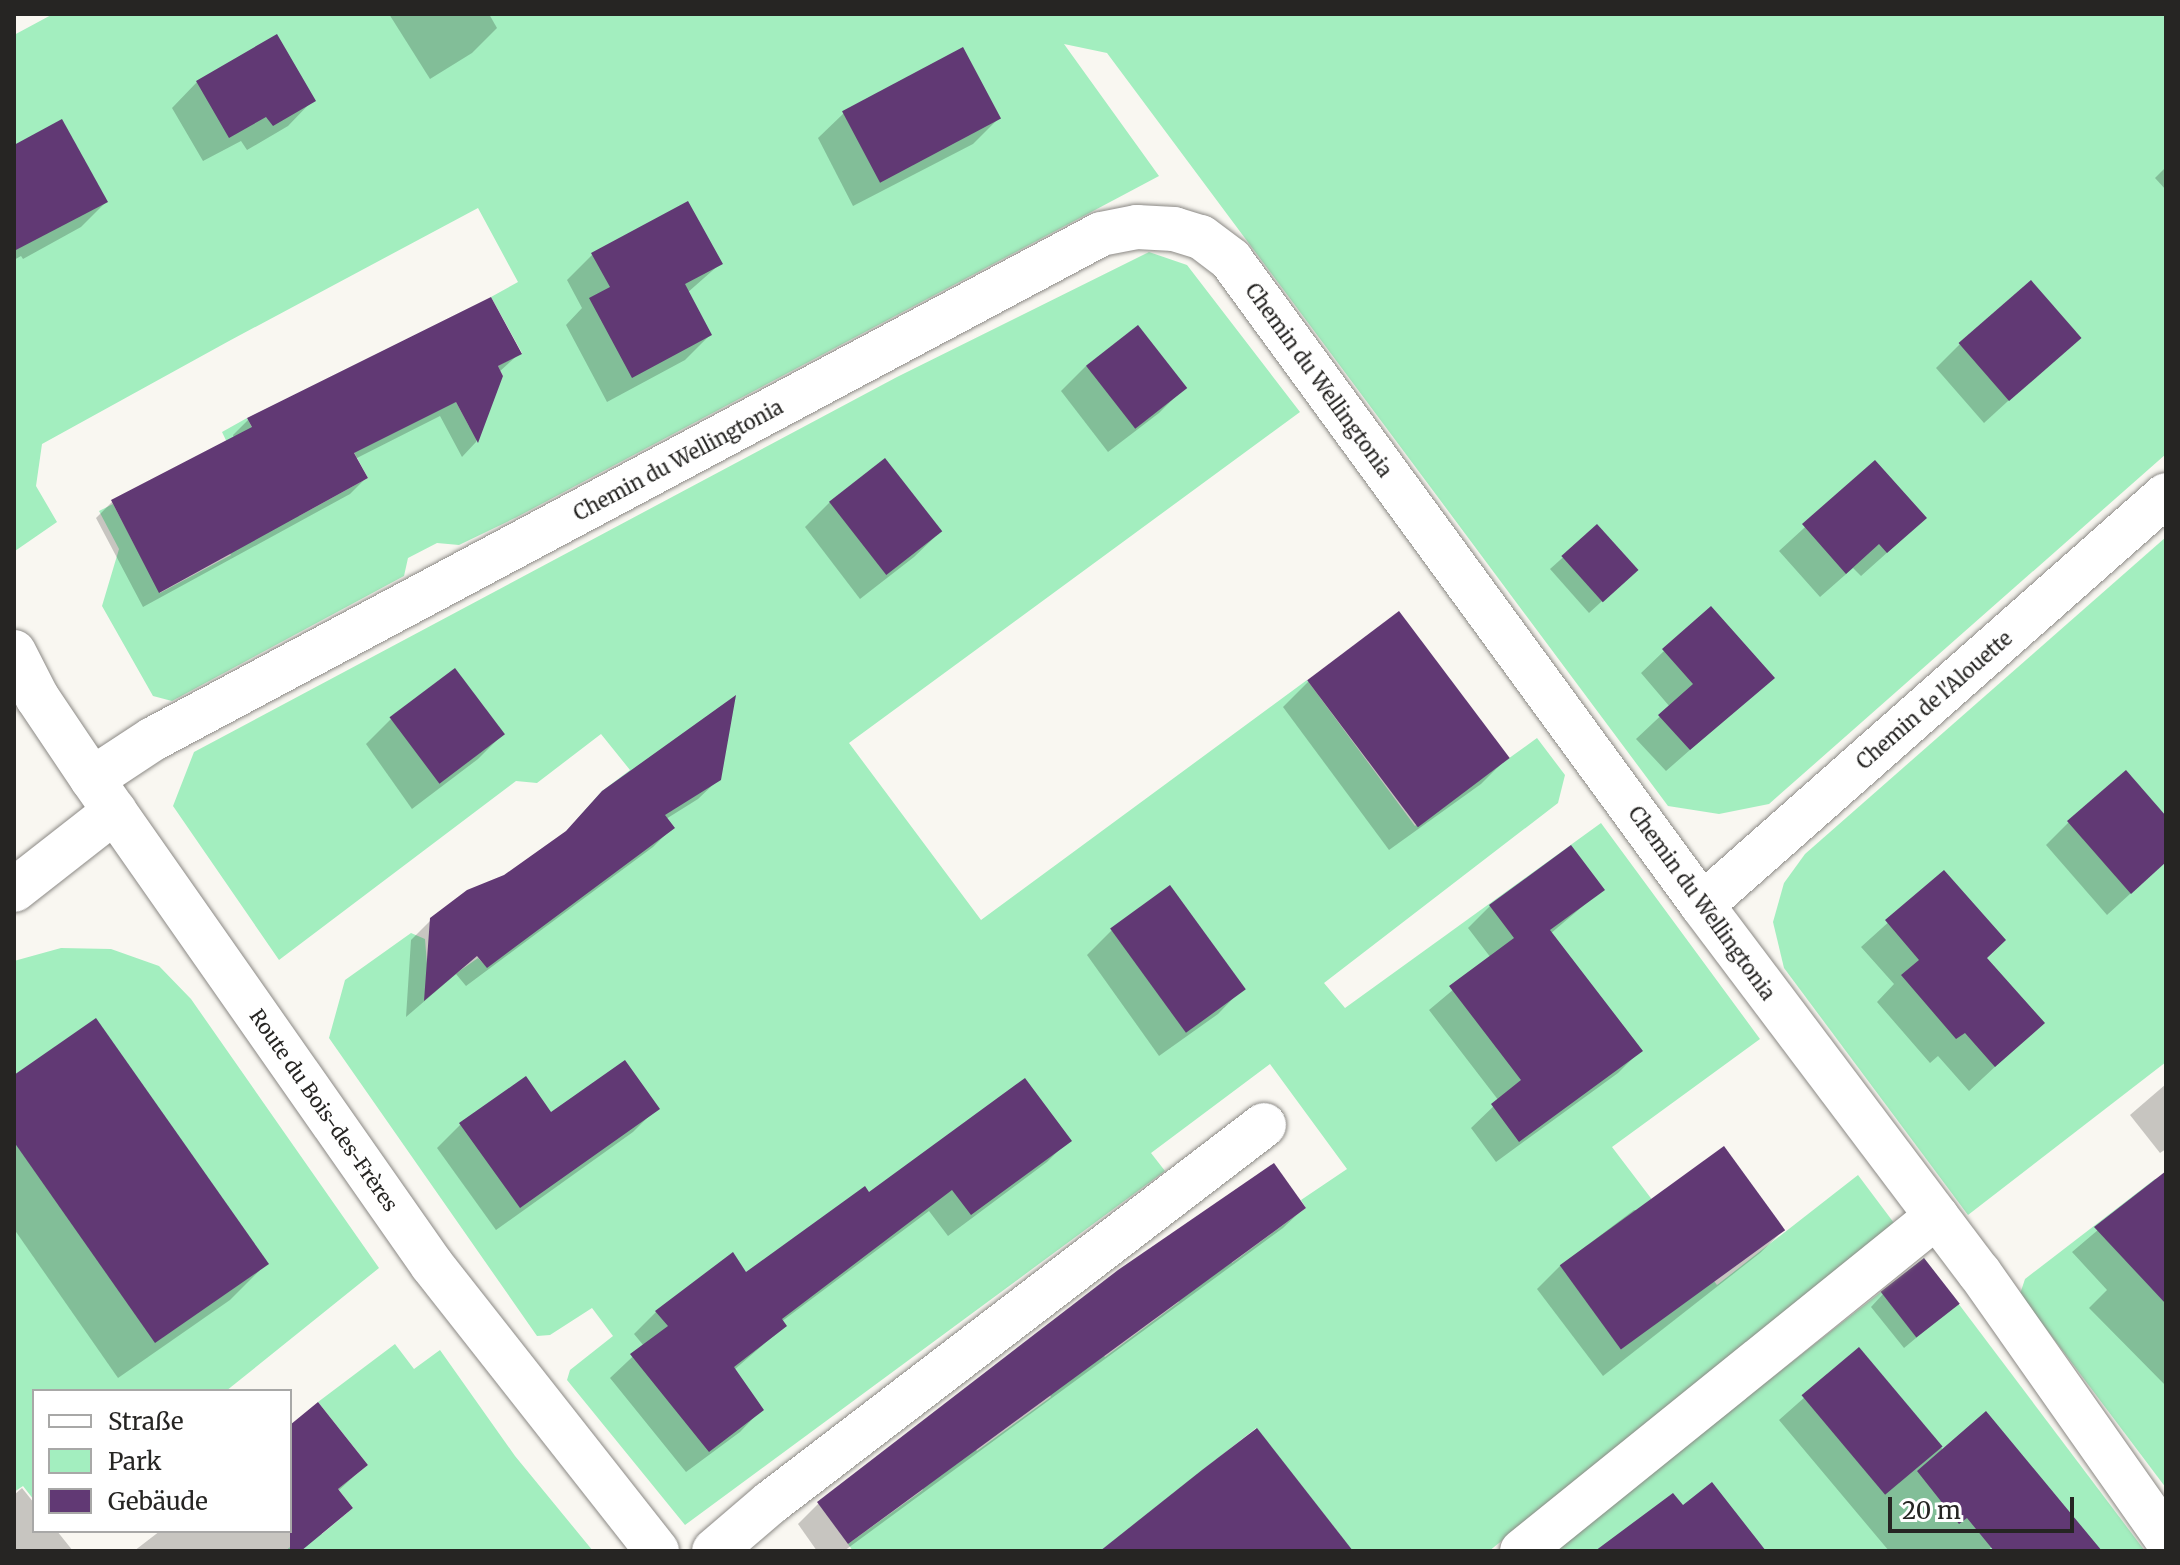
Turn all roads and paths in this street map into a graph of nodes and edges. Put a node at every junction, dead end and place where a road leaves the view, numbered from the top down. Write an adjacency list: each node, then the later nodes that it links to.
1 (2166, 495): 5 (street, Chemin de l'Alouette)
2 (14, 652): 3 (street, Route du Bois-des-Frères)
3 (103, 795): 4 (street, Chemin du Wellingtonia); 5 (street, Chemin du Wellingtonia); 9 (street, Route du Bois-des-Frères)
4 (14, 890)
5 (1702, 905): 7 (street, Chemin du Wellingtonia)
6 (1264, 1125): 10 (street)
7 (1937, 1216): 8 (street, Chemin du Wellingtonia); 11 (street)
8 (2166, 1538)
9 (657, 1551)
10 (714, 1551)
11 (1522, 1551)

